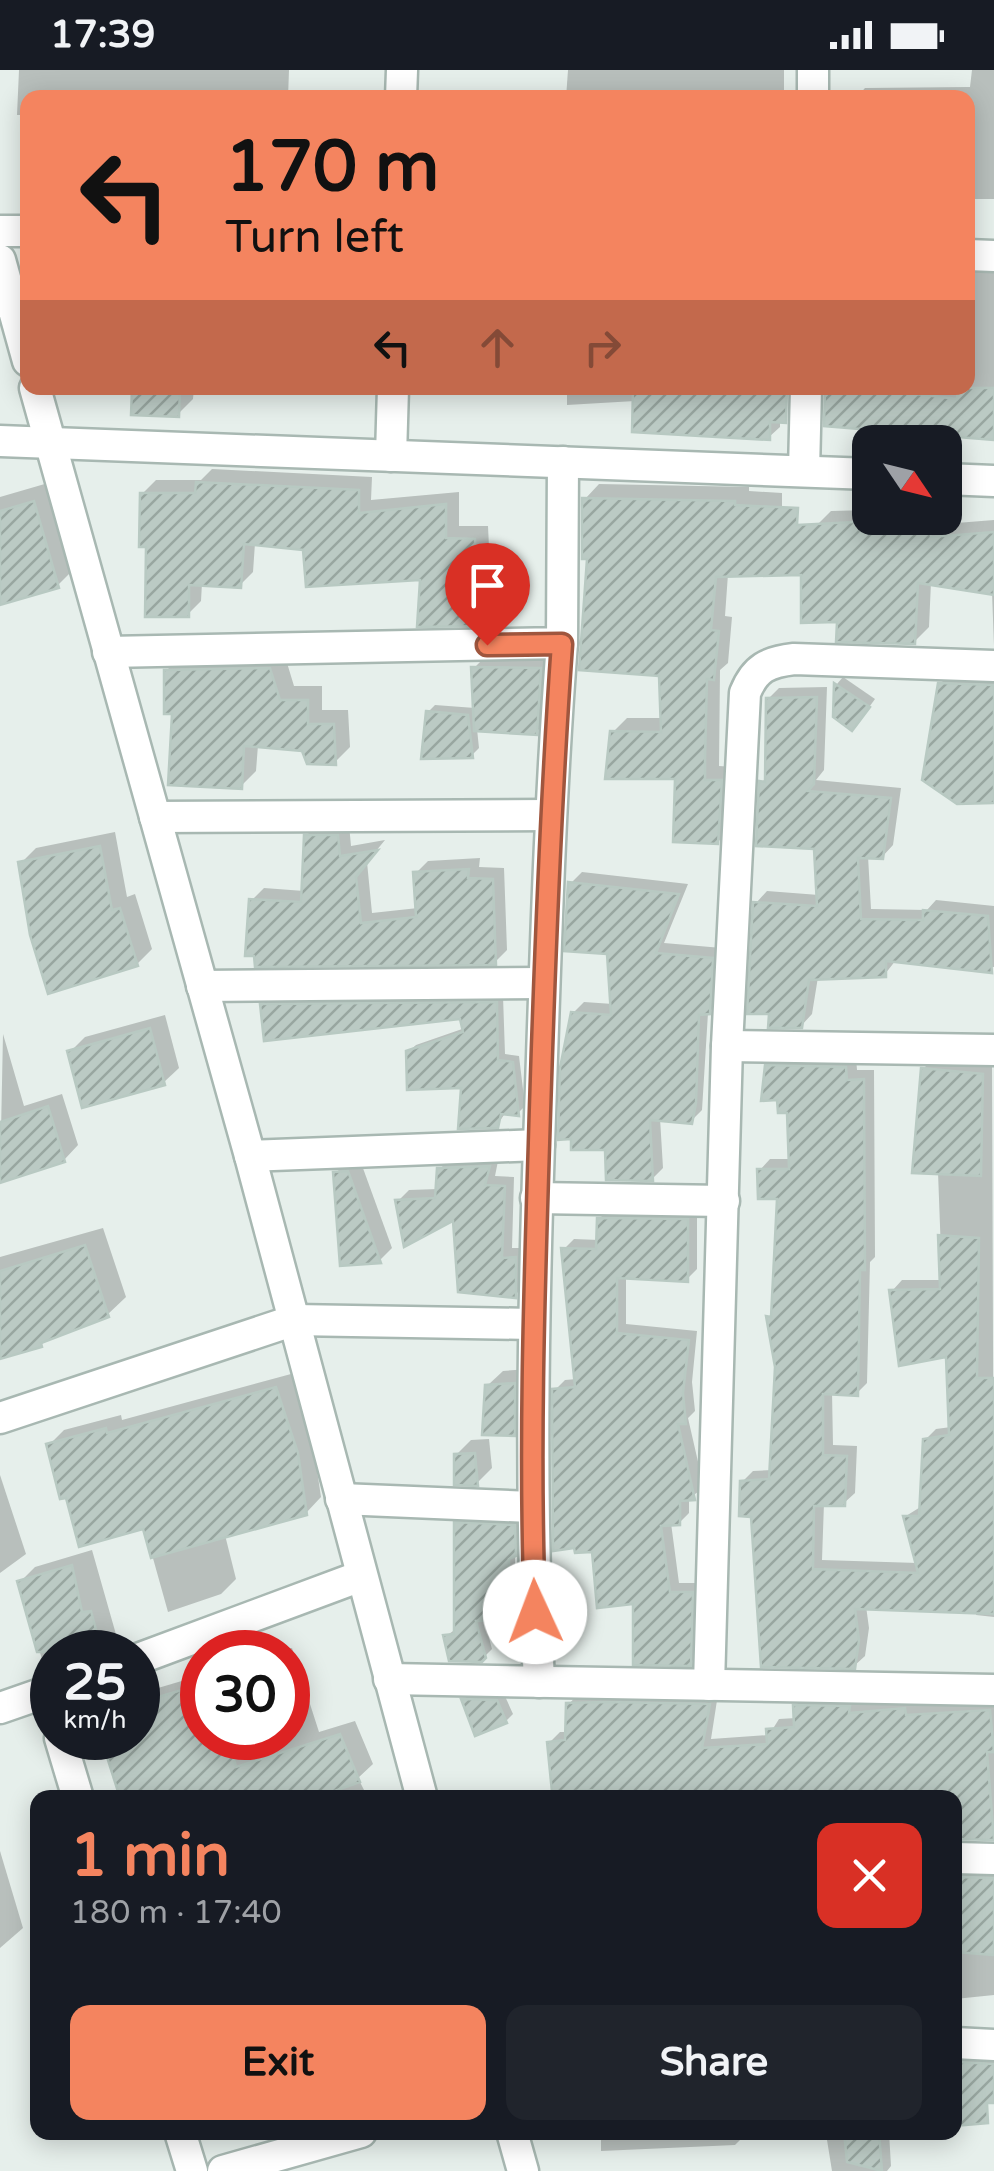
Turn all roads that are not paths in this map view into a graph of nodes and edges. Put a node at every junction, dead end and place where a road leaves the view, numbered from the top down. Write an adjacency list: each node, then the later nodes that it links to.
1 (0, 260): 2 (street)
2 (20, 332)
3 (37, 395): 6 (street)
4 (393, 395): 8 (street)
5 (806, 395): 10 (street)
6 (49, 440): 7 (street); 8 (street); 15 (street)
7 (0, 441)
8 (392, 456): 9 (street)
9 (563, 462): 10 (street); 14 (street)
10 (804, 471): 11 (street)
11 (852, 473)
12 (962, 479): 13 (street)
13 (994, 481)
14 (562, 644): 15 (street); 17 (street)
15 (108, 652): 18 (street)
16 (994, 666): 21 (street)
17 (549, 815): 18 (street); 19 (street)
18 (155, 817): 20 (street)
19 (542, 983): 20 (street); 23 (street)
20 (202, 986): 24 (street)
21 (727, 1046): 22 (street); 26 (street)
22 (994, 1050)
23 (539, 1145): 24 (street); 25 (street)
24 (250, 1156): 27 (street)
25 (536, 1198): 26 (street); 28 (street)
26 (724, 1201): 36 (street)
27 (294, 1320): 28 (street); 29 (street); 30 (street)
28 (532, 1324): 31 (street)
29 (0, 1418)
30 (340, 1498): 31 (street); 32 (street)
31 (530, 1507): 35 (street)
32 (361, 1576): 33 (street); 34 (street)
33 (160, 1651)
34 (389, 1680): 35 (street); 42 (street)
35 (538, 1682): 36 (street)
36 (709, 1685): 37 (street)
37 (994, 1690)
38 (30, 1703): 39 (street)
39 (0, 1708)
40 (67, 1760): 41 (street)
41 (76, 1790)
42 (420, 1790)
43 (962, 1858): 44 (street)
44 (994, 1859)
45 (962, 2043): 46 (street)
46 (994, 2045)
47 (182, 2140): 50 (street)
48 (333, 2140): 51 (street)
49 (514, 2140): 52 (street)
50 (192, 2171)
51 (223, 2171)
52 (522, 2171)

